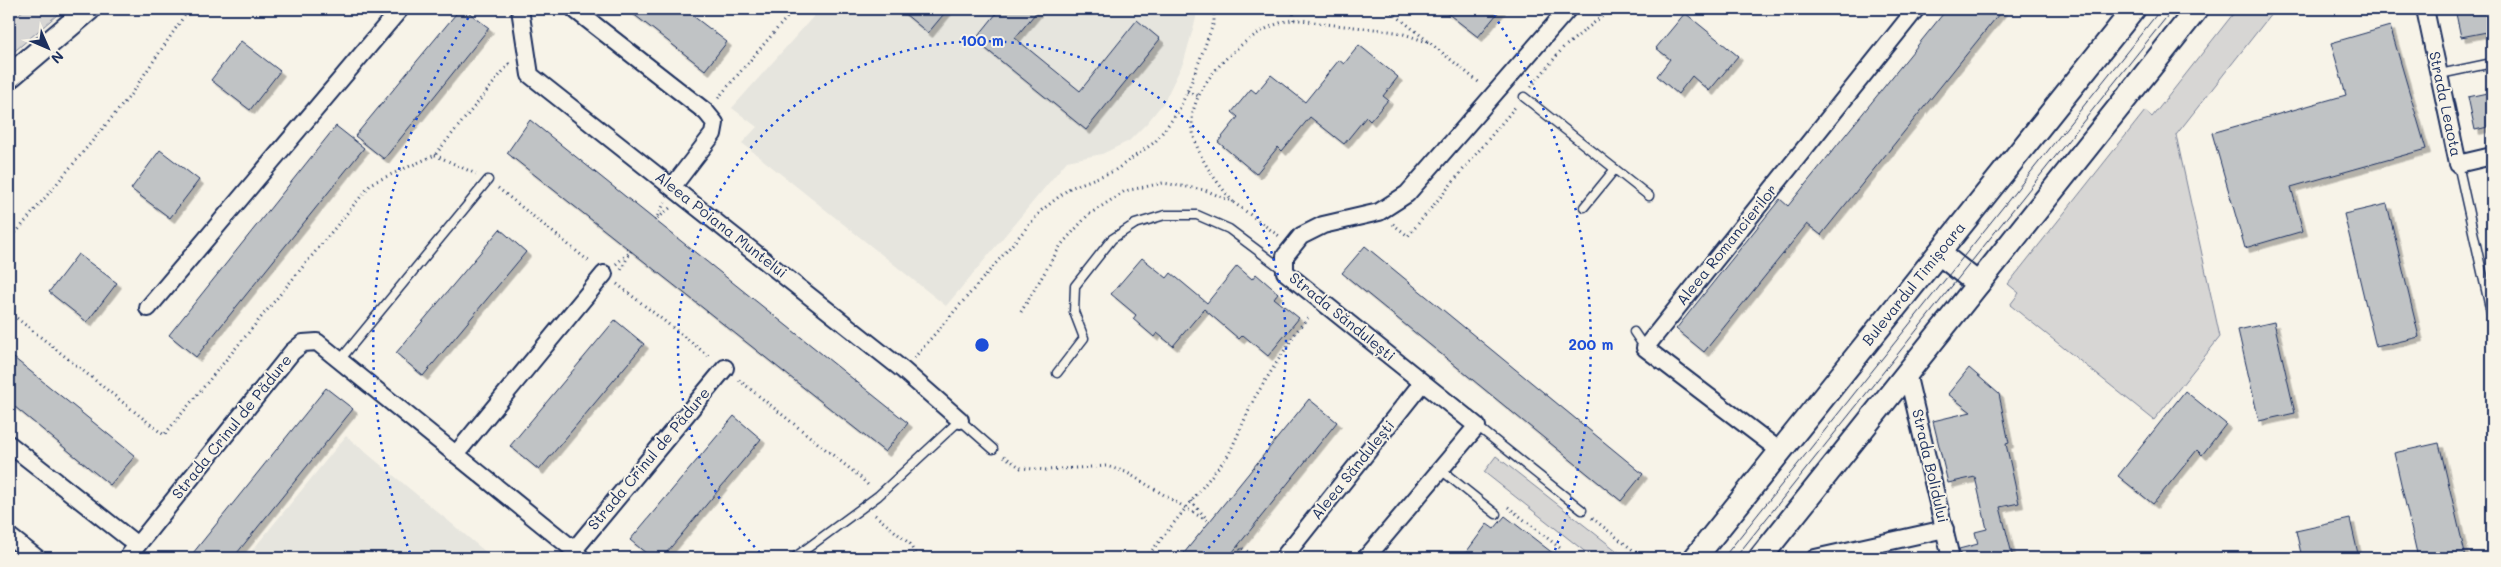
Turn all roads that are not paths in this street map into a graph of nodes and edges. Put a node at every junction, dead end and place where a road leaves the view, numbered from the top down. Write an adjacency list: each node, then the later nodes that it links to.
1 (89, 9): 12 (main road)
2 (400, 9): 25 (street)
3 (520, 9): 18 (street, Aleea Poiana Muntelui)
4 (574, 9): 18 (street)
5 (1916, 9): 28 (street, Aleea Romancierilor)
6 (2134, 9): 21 (main road, Bulevardul Timișoara)
7 (2197, 9): 24 (main road)
8 (2425, 9): 11 (street, Strada Leaota)
9 (1561, 11): 22 (street, Strada Săndulești)
10 (2492, 63): 11 (lane)
11 (2440, 74): 15 (street, Strada Leaota)
12 (9, 77)
13 (1524, 96): 16 (lane)
14 (2492, 156): 15 (street, Strada Leaota)
15 (2458, 164): 26 (lane)
16 (1615, 169): 19 (lane); 20 (lane)
17 (488, 180): 29 (lane)
18 (673, 186): 34 (street, Aleea Poiana Muntelui)
19 (1649, 196)
20 (1584, 206)
21 (1939, 253): 24 (main road); 38 (main road, Bulevardul Timișoara)
22 (1286, 272): 31 (lane); 33 (street, Strada Săndulești)
23 (604, 274): 39 (street)
24 (1978, 284): 32 (main road)
25 (148, 308)
26 (2492, 317)
27 (1634, 332): 28 (lane)
28 (1645, 348): 38 (street)
29 (340, 360): 39 (street, Strada Crinul de Pădure); 45 (street, Strada Crinul de Pădure)
30 (725, 368): 46 (street, Strada Crinul de Pădure)
31 (1057, 373)
32 (1907, 373): 43 (street, Strada Bolidului); 52 (main road)
33 (1422, 383): 35 (street, Strada Săndulești); 49 (street, Aleea Săndulești)
34 (960, 420): 37 (lane); 48 (lane)
35 (1477, 426): 40 (street); 41 (lane)
36 (9, 444): 45 (street, Strada Crinul de Pădure)
37 (993, 449)
38 (1780, 451): 51 (main road, Bulevardul Timișoara)
39 (456, 454): 46 (street, Strada Crinul de Pădure)
40 (1441, 470): 42 (lane); 50 (street)
41 (1582, 510)
42 (1496, 514)
43 (1945, 529): 53 (street); 54 (street, Strada Bolidului)
44 (9, 536): 47 (street)
45 (132, 552)
46 (577, 554)
47 (37, 558)
48 (794, 558)
49 (1283, 558)
50 (1366, 558)
51 (1695, 558)
52 (1760, 558)
53 (1815, 558)
54 (1951, 558)

